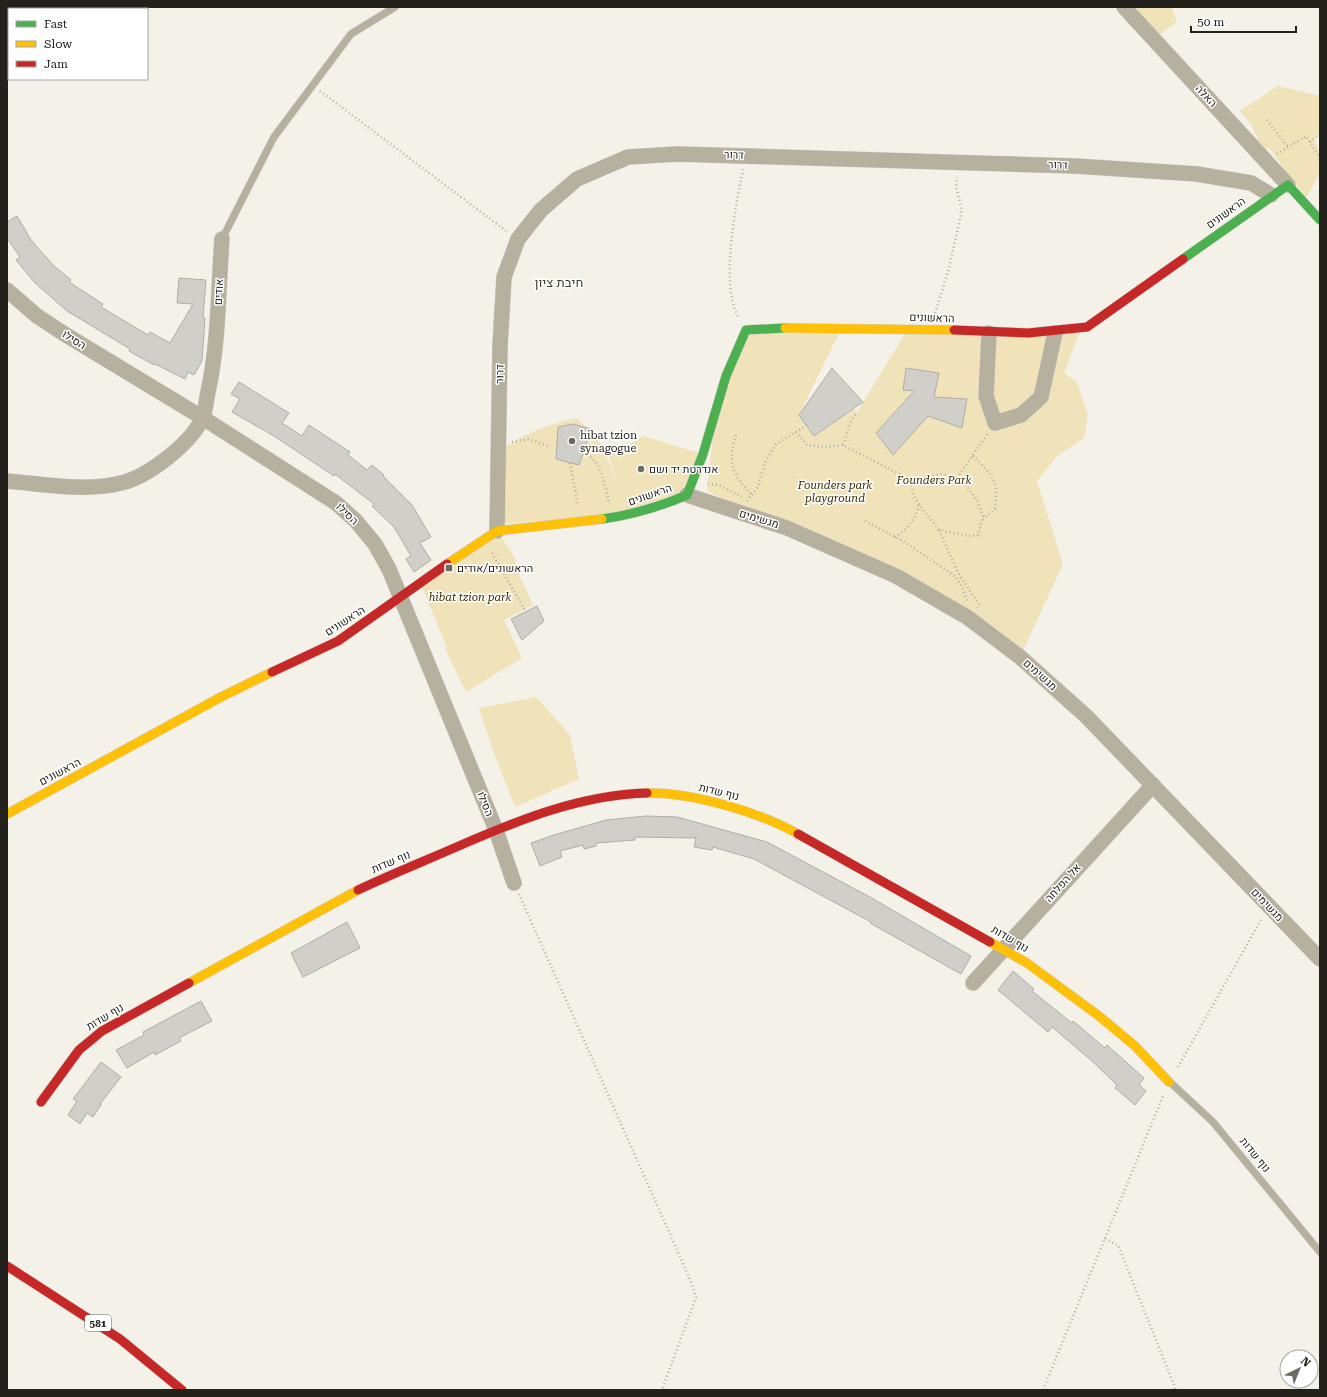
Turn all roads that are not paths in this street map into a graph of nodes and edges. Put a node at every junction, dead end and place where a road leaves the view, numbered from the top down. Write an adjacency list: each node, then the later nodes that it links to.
1 (395, 7): 6 (lane, אודים)
2 (1124, 7): 3 (street, האלה)
3 (1288, 185): 4 (street, הראשונים); 5 (street)
4 (1272, 195): 9 (street, הראשונים); 13 (street, דרור)
5 (1319, 215)
6 (222, 239): 10 (street, אודים)
7 (7, 290): 10 (street, הסילו)
8 (989, 333): 9 (street, הראשונים); 9 (street); 12 (street, הראשונים)
9 (1055, 333)
10 (203, 418): 11 (street, אודים); 14 (street, הסילו)
11 (7, 481)
12 (687, 495): 13 (street, הראשונים); 15 (street, מגשימים)
13 (497, 531): 14 (street, הראשונים)
14 (401, 598): 16 (street, הראשונים); 17 (street, הסילו)
15 (1153, 785): 19 (street, אל הפלחה); 20 (street, מגשימים)
16 (7, 814)
17 (496, 830): 18 (street, הסילו); 19 (street, נוף שדות); 23 (street, נוף שדות)
18 (514, 883)
19 (1004, 948): 21 (street, אל הפלחה); 22 (street, נוף שדות)
20 (1320, 959)
21 (974, 983)
22 (1169, 1082): 24 (lane, נוף שדות)
23 (41, 1102)
24 (1320, 1252)
25 (7, 1266): 26 (street, 581)
26 (182, 1390)

